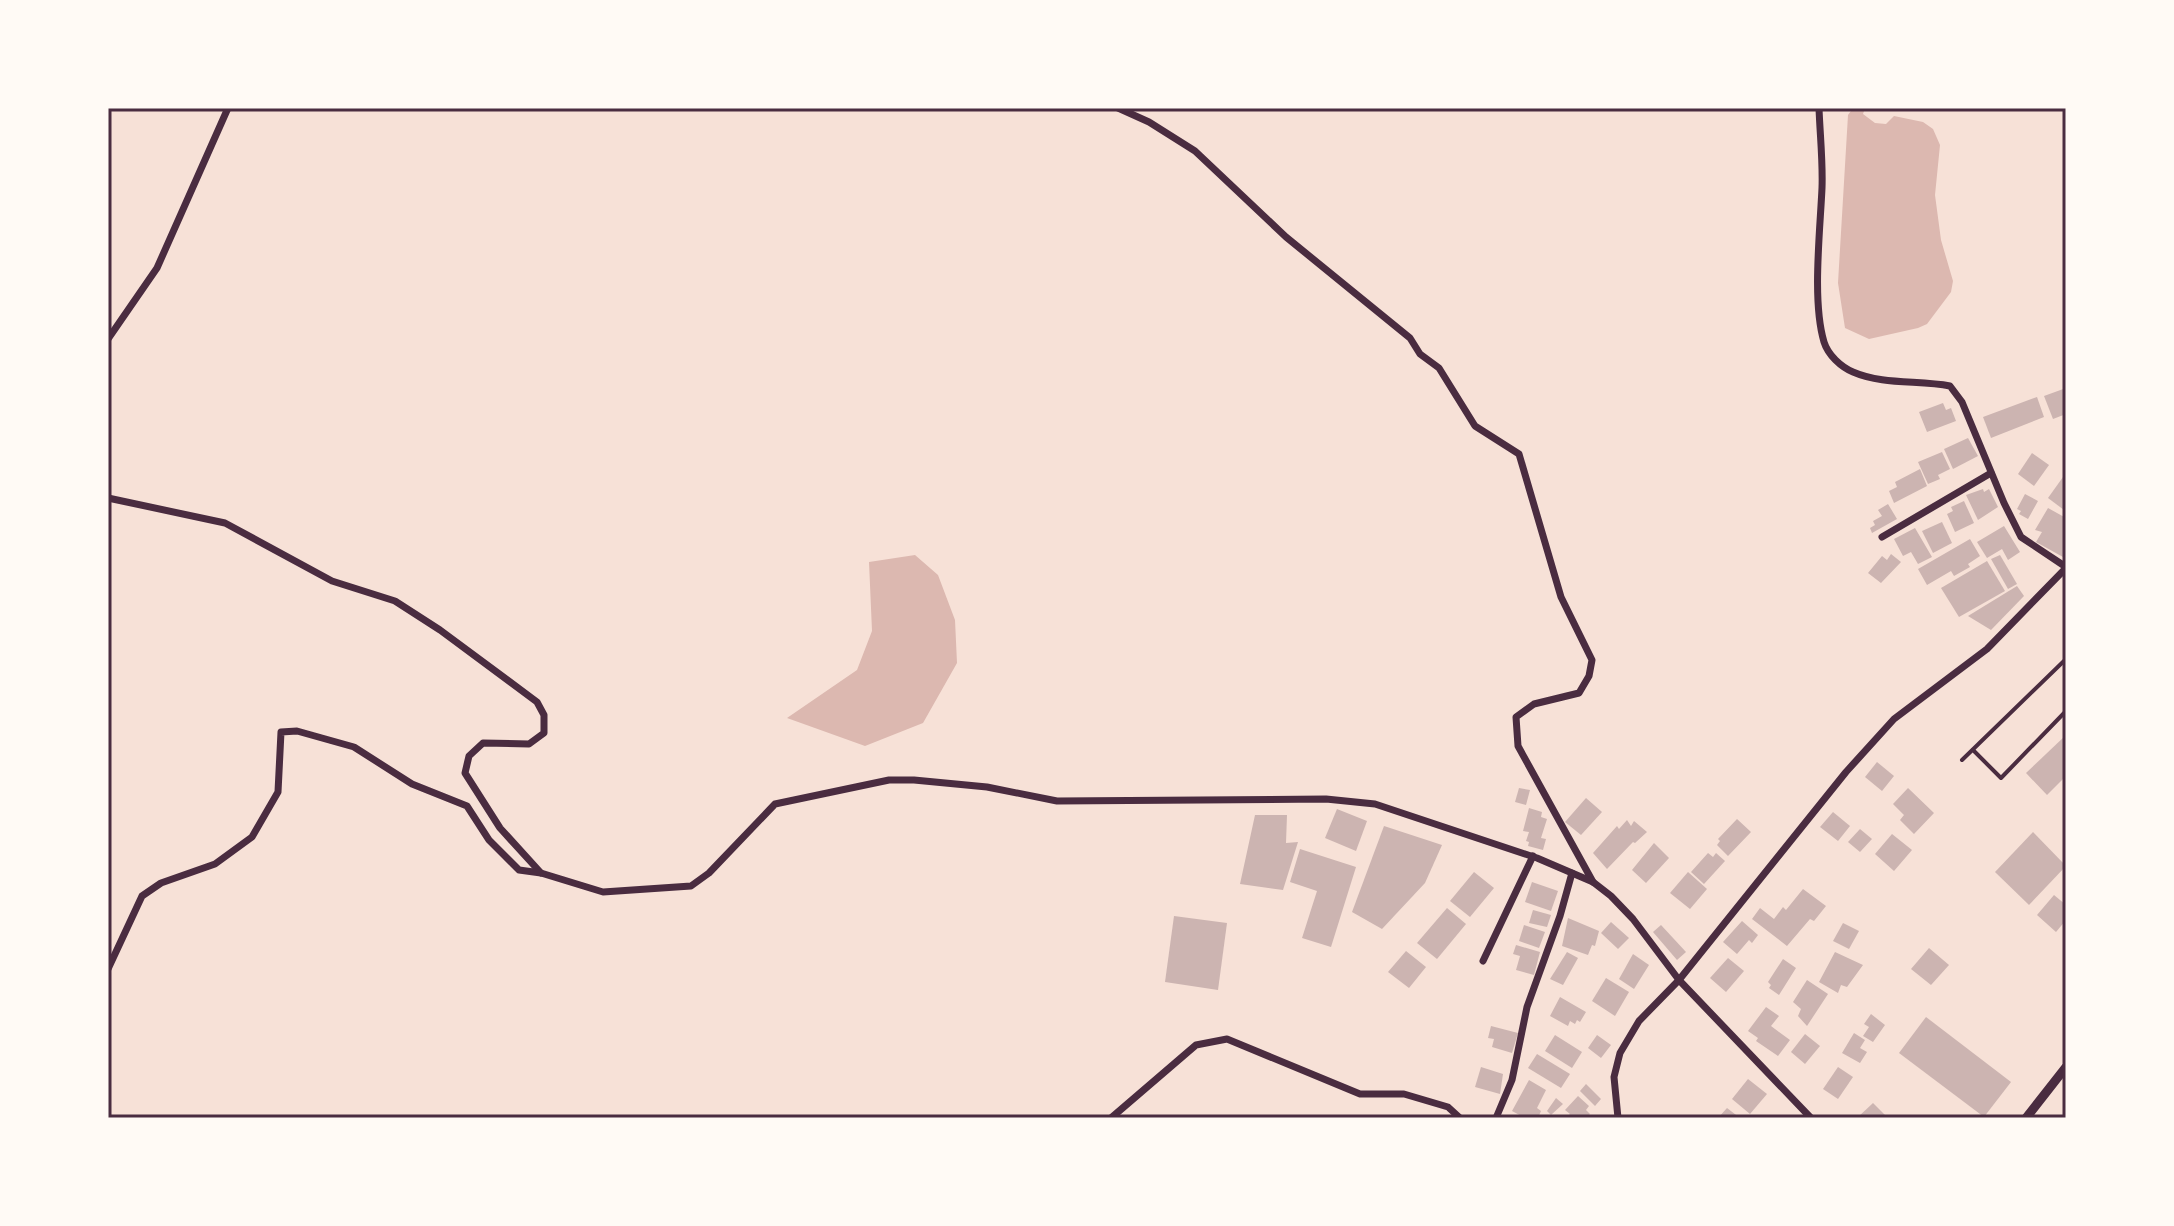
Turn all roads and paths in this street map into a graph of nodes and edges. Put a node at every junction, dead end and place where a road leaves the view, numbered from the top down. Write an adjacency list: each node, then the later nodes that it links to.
1 (228, 108): 4 (street)
2 (1118, 108): 16 (street)
3 (1819, 108): 5 (street)
4 (108, 339)
5 (1991, 473): 7 (street); 8 (street)
6 (108, 498): 14 (street)
7 (1882, 537)
8 (2066, 567): 19 (street)
9 (2066, 659): 11 (lane)
10 (2066, 711): 11 (lane)
11 (1973, 750): 12 (lane)
12 (1962, 760)
13 (1533, 856): 14 (street); 15 (street); 17 (street)
14 (541, 873): 18 (street)
15 (1572, 873): 16 (street); 23 (street)
16 (1593, 882): 19 (street)
17 (1483, 961)
18 (108, 969)
19 (1679, 980): 24 (street); 25 (street)
20 (2066, 1067): 26 (street)
21 (1111, 1118): 22 (street)
22 (1460, 1118)
23 (1496, 1118)
24 (1618, 1118)
25 (1811, 1118)
26 (2026, 1118)

